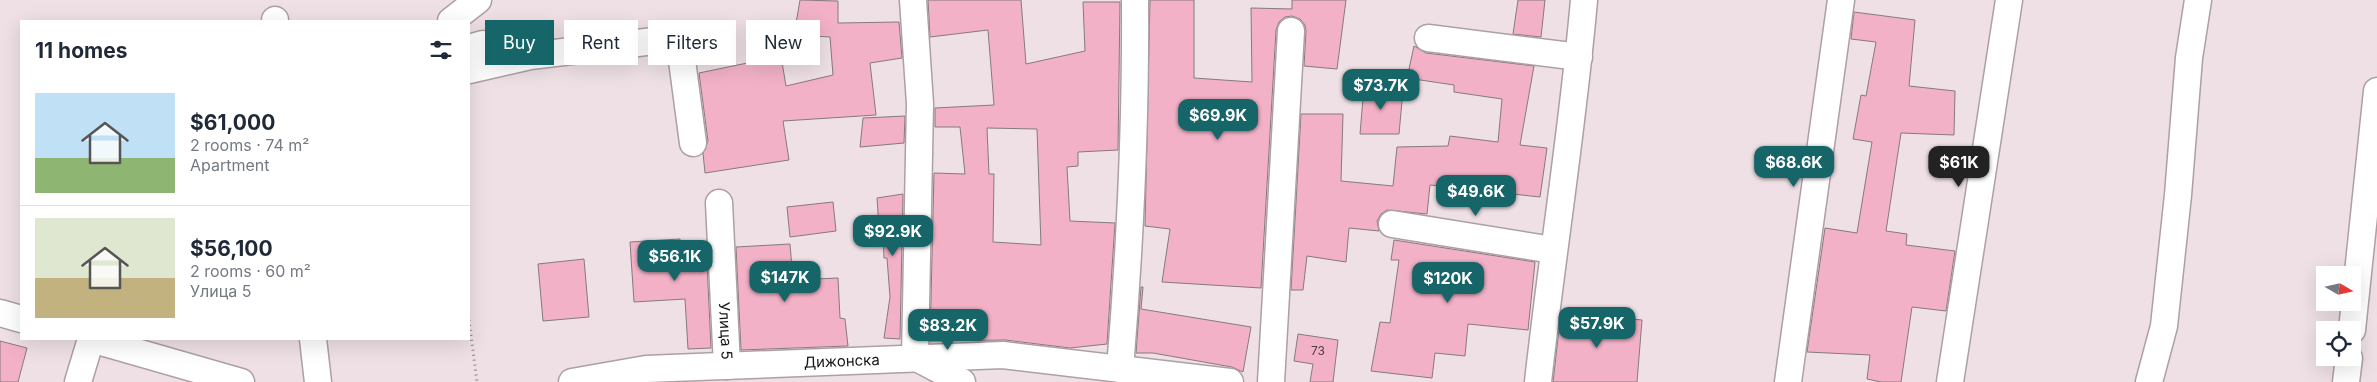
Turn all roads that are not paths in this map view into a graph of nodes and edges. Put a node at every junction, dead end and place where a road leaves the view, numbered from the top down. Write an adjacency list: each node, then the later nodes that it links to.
1 (478, 0): 8 (street)
2 (913, 0): 24 (street)
3 (1135, 0): 27 (street)
4 (1584, 0): 11 (street)
5 (1841, 0): 38 (street)
6 (2009, 0): 39 (street)
7 (2198, 0): 40 (street)
8 (452, 20)
9 (1291, 31): 36 (street)
10 (1428, 38): 11 (street)
11 (1579, 57): 17 (street)
12 (470, 70): 14 (street)
13 (2377, 91): 20 (street)
14 (693, 143)
15 (719, 203): 25 (street, Улица 5)
16 (1392, 224): 17 (street)
17 (1553, 250): 37 (street)
18 (0, 313): 19 (street)
19 (20, 319)
20 (2353, 321)
21 (91, 340): 30 (street)
22 (93, 340): 28 (street)
23 (313, 340): 32 (street)
24 (915, 357): 25 (street, Дижонска); 27 (street, Дижонска); 34 (street)
25 (727, 366): 29 (street, Дижонска)
26 (2348, 366): 41 (street)
27 (1120, 369): 35 (street, Дижонска)
28 (174, 373): 31 (street)
29 (649, 375): 33 (street, Дижонска)
30 (78, 382)
31 (241, 382)
32 (318, 382)
33 (572, 382)
34 (962, 382)
35 (1230, 382)
36 (1271, 382)
37 (1538, 382)
38 (1788, 382)
39 (1950, 382)
40 (2149, 382)
41 (2346, 382)

